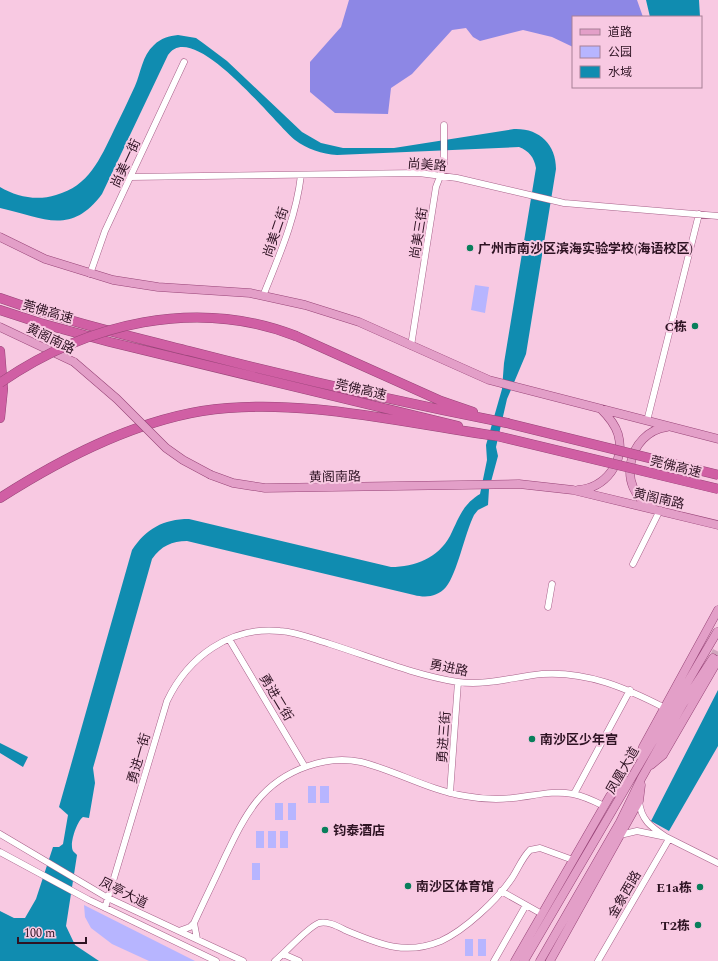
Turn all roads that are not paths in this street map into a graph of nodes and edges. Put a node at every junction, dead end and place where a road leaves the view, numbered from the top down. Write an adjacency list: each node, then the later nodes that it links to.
1 (184, 62): 5 (street, 尚美一街)
2 (444, 125): 4 (street, 尚美三街)
3 (301, 174): 4 (street, 尚美路); 5 (street, 尚美路); 10 (street, 尚美二街)
4 (440, 175): 6 (street, 尚美路); 14 (street, 尚美三街)
5 (130, 178): 9 (street, 尚美一街)
6 (699, 214): 7 (street, 尚美路); 20 (street)
7 (718, 216)
8 (0, 237): 9 (main road)
9 (90, 274): 10 (main road)
10 (263, 296): 14 (main road)
11 (0, 298): 17 (highway, 莞佛高速, bridge)
12 (0, 310): 21 (highway, 莞佛高速, bridge)
13 (0, 327): 26 (main road, 黄阁南路, bridge)
14 (411, 346): 18 (main road)
15 (0, 351): 19 (highway)
16 (0, 383): 17 (highway, bridge)
17 (439, 405): 24 (highway, 莞佛高速, bridge)
18 (601, 409): 20 (main road); 26 (main road)
19 (0, 418)
20 (647, 421): 22 (main road)
21 (432, 423): 25 (highway, 莞佛高速, bridge); 27 (highway)
22 (670, 427): 23 (main road); 28 (main road)
23 (718, 439)
24 (718, 475)
25 (718, 489)
26 (573, 490): 28 (main road, 黄阁南路)
27 (0, 498)
28 (660, 510): 29 (main road, 黄阁南路); 30 (street)
29 (718, 525)
30 (633, 564)
31 (552, 584): 32 (street)
32 (548, 607)
33 (718, 610): 39 (main road)
34 (717, 632): 40 (main road, 凤凰大道)
35 (229, 638): 37 (street, 勇进路); 41 (street, 勇进二街); 55 (street, 勇进一街)
36 (715, 659): 43 (main road, 凤凰大道)
37 (458, 682): 38 (street, 勇进路); 44 (street, 勇进三街)
38 (630, 690): 39 (street, 勇进路); 45 (street)
39 (665, 708): 40 (main road)
40 (638, 765): 42 (main road, 凤凰大道)
41 (306, 767): 44 (street); 59 (street)
42 (633, 774): 47 (main road); 58 (main road, 凤凰大道)
43 (641, 778): 46 (main road); 70 (main road, 凤凰大道)
44 (450, 793): 45 (street)
45 (574, 794): 47 (street)
46 (639, 801): 49 (main road); 50 (street)
47 (604, 806): 52 (main road)
48 (0, 834): 55 (street, 凤亭大道)
49 (620, 835): 50 (street); 71 (main road)
50 (667, 838): 53 (street); 72 (street, 金象西路)
51 (0, 852): 57 (street, 凤亭大道)
52 (573, 860): 54 (street); 58 (main road)
53 (718, 863)
54 (501, 891): 56 (street); 62 (street)
55 (108, 898): 57 (street, 勇进一街); 60 (street, 凤亭大道)
56 (526, 905): 58 (street); 67 (street)
57 (105, 908): 63 (street, 凤亭大道)
58 (545, 917): 68 (main road); 69 (main road)
59 (194, 923): 60 (street); 61 (street)
60 (179, 931): 61 (street, 凤亭大道)
61 (197, 939): 64 (street, 凤亭大道)
62 (283, 954): 65 (street); 66 (street)
63 (216, 961)
64 (243, 961)
65 (275, 961)
66 (299, 961)
67 (494, 961)
68 (515, 961)
69 (524, 961)
70 (540, 961)
71 (550, 961)
72 (598, 961)

